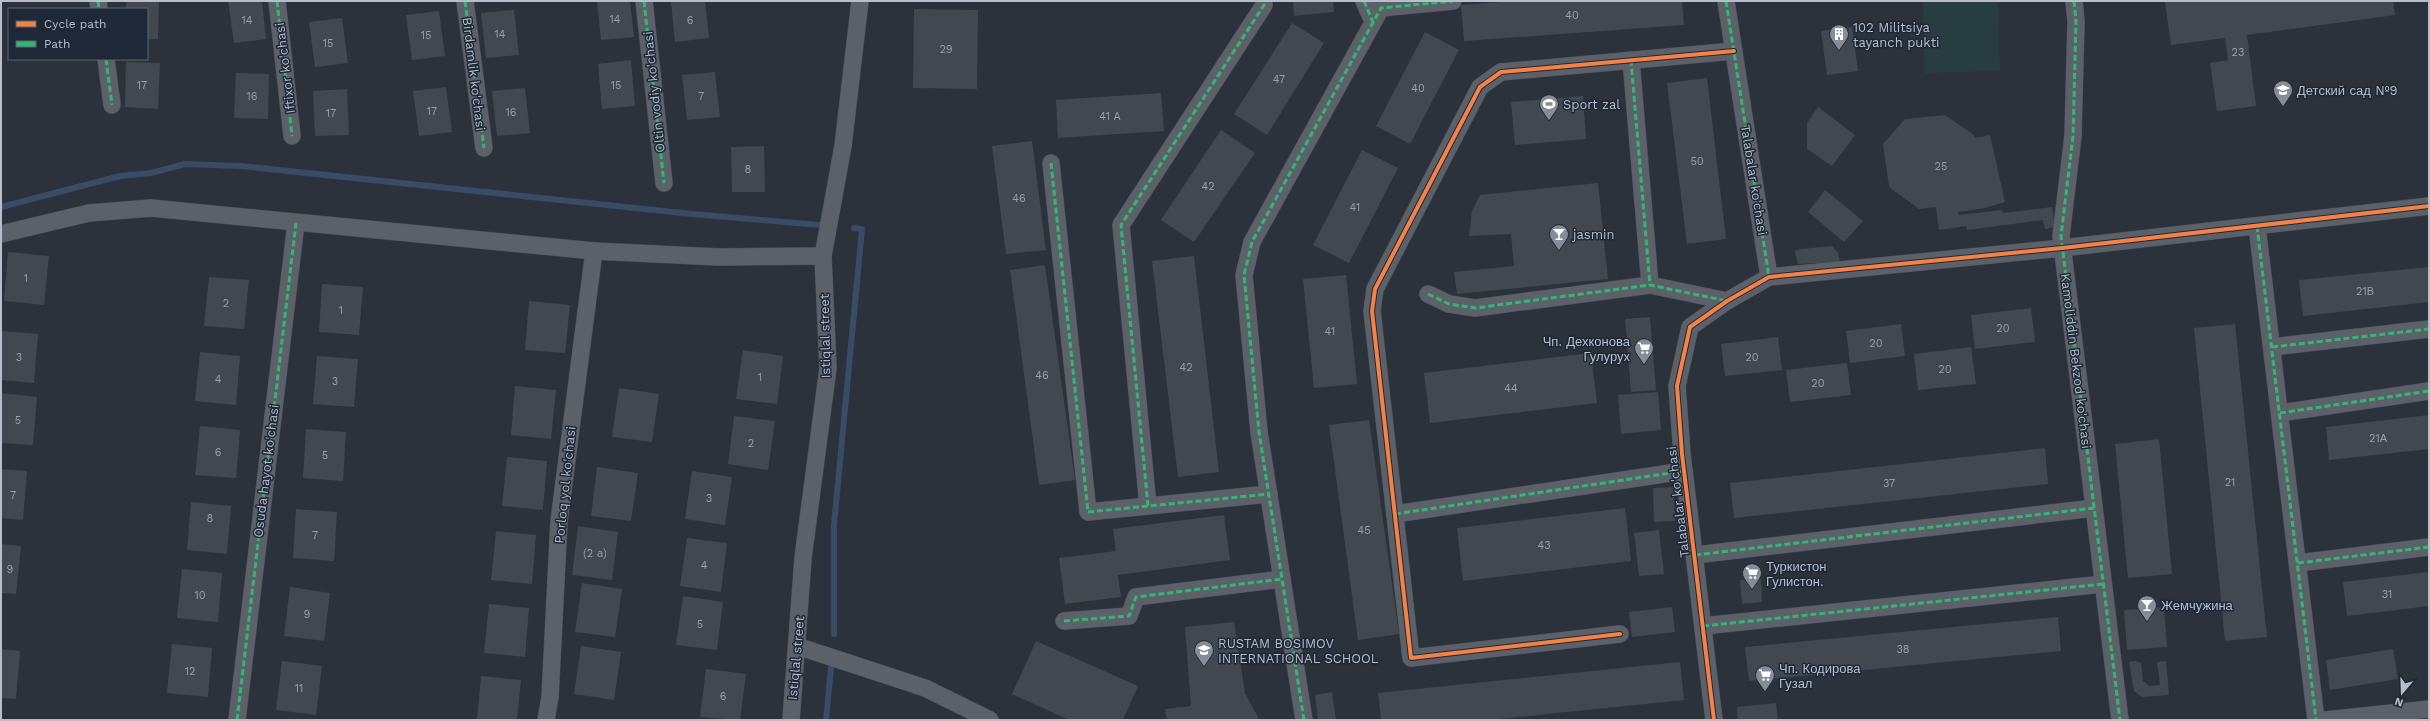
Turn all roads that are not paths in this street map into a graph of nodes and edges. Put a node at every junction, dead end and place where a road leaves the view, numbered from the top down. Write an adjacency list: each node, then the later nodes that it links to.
1 (277, 1): 15 (street, Iftixor ko'chasi)
2 (465, 1): 16 (street, Birdamlik ko'chasi)
3 (644, 1): 18 (street, Oltin vodiy ko'chasi)
4 (860, 1): 25 (street, Istiqlal street)
5 (1264, 1): 36 (street)
6 (1364, 1): 10 (street)
7 (1453, 1): 10 (street)
8 (1726, 1): 11 (street, Talabalar ko'chasi)
9 (2074, 1): 23 (street, Kamoliddin Bekzod ko'chasi)
10 (1374, 22): 35 (street)
11 (1734, 51): 13 (street); 26 (street, Talabalar ko'chasi)
12 (106, 60): 14 (street)
13 (1631, 60): 27 (street); 38 (street)
14 (112, 106)
15 (292, 136)
16 (484, 148)
17 (1051, 163): 36 (street)
18 (664, 183)
19 (2429, 206): 21 (street)
20 (296, 223): 22 (street); 24 (street); 49 (street, Osuda hayot ko'chasi)
21 (2257, 226): 23 (street); 31 (street)
22 (1, 234)
23 (2062, 248): 26 (street); 37 (street, Kamoliddin Bekzod ko'chasi)
24 (594, 251): 25 (street); 50 (street, Porloq yol ko'chasi)
25 (823, 256): 47 (street, Istiqlal street)
26 (1769, 277): 29 (street, Talabalar ko'chasi)
27 (1650, 286): 28 (street); 29 (street)
28 (1428, 294)
29 (1727, 301): 34 (street, Talabalar ko'chasi)
30 (2429, 329): 31 (street)
31 (2272, 347): 33 (street)
32 (2429, 391): 33 (street)
33 (2280, 413): 41 (street)
34 (1684, 471): 38 (street); 40 (street, Talabalar ko'chasi)
35 (1269, 494): 36 (street); 42 (street)
36 (1148, 506)
37 (2094, 508): 40 (street); 43 (street, Kamoliddin Bekzod ko'chasi)
38 (1395, 514): 46 (street)
39 (2429, 547): 41 (street)
40 (1695, 555): 45 (street, Talabalar ko'chasi)
41 (2298, 563): 56 (street)
42 (1282, 579): 44 (street); 53 (street)
43 (2103, 584): 45 (street); 55 (street, Kamoliddin Bekzod ko'chasi)
44 (1064, 621)
45 (1703, 626): 54 (street, Talabalar ko'chasi)
46 (1620, 634)
47 (797, 646): 51 (street, Istiqlal street); 52 (street)
48 (2429, 709): 57 (street)
49 (237, 720)
50 (546, 720)
51 (790, 720)
52 (990, 720)
53 (1304, 720)
54 (1714, 720)
55 (2120, 720)
56 (2316, 720)
57 (2326, 720)

